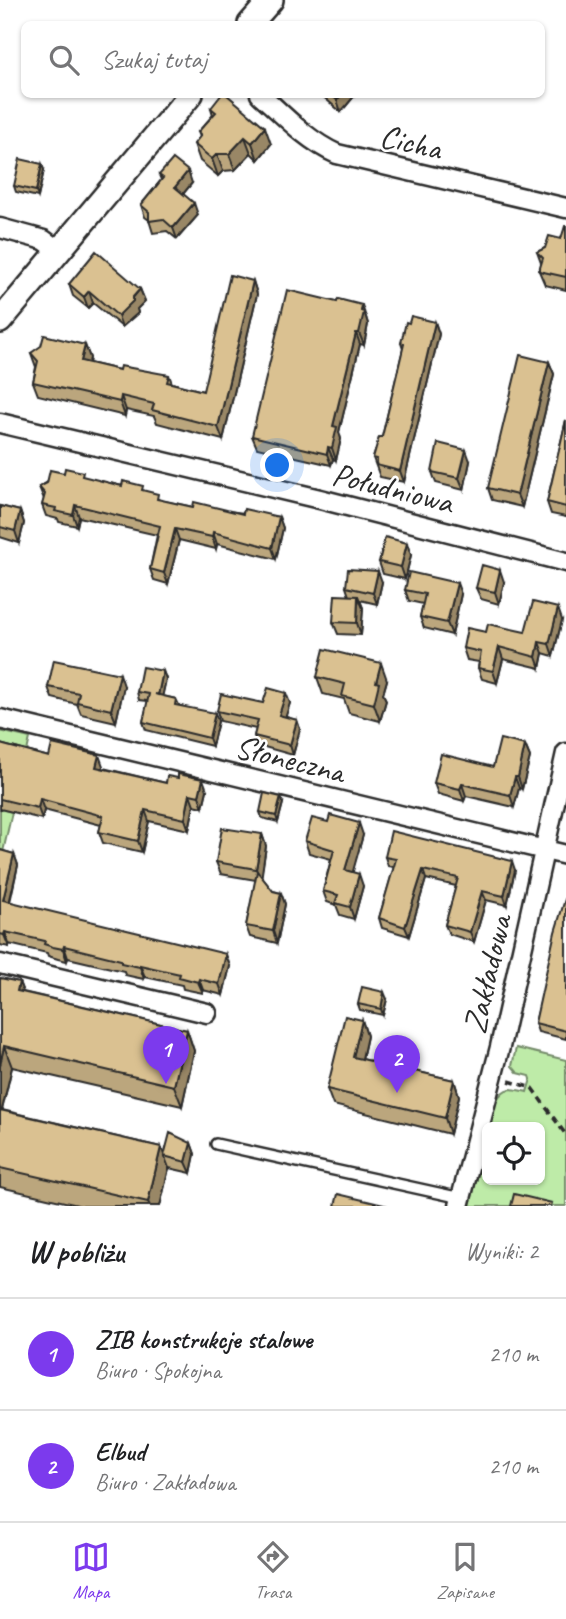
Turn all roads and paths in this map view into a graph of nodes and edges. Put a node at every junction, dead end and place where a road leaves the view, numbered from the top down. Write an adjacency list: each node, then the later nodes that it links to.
1 (271, 0): 2 (street)
2 (253, 21)
3 (188, 98): 7 (street)
4 (265, 98): 5 (street, Cicha)
5 (566, 208)
6 (0, 228): 7 (street)
7 (59, 251): 8 (street)
8 (0, 321)
9 (0, 423): 10 (street, Południowa)
10 (566, 562)
11 (0, 719): 13 (street, Słoneczna)
12 (566, 753): 13 (street, Zakładowa)
13 (545, 850): 14 (street, Słoneczna); 17 (street, Zakładowa)
14 (566, 855)
15 (0, 964): 16 (street)
16 (207, 1013)
17 (492, 1077): 18 (path); 20 (street, Zakładowa)
18 (566, 1135)
19 (216, 1144): 20 (lane)
20 (460, 1202)

